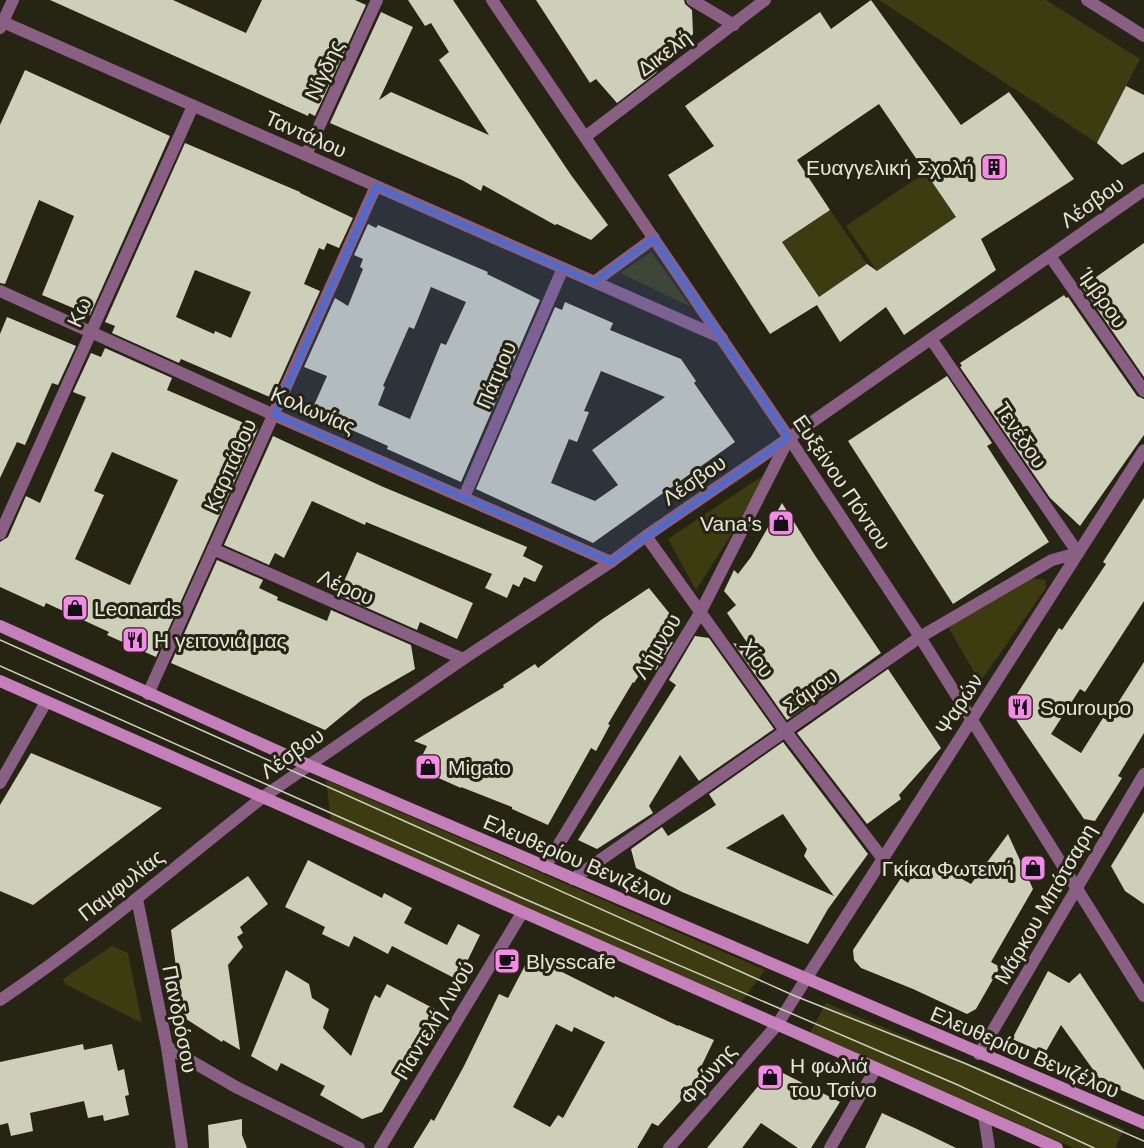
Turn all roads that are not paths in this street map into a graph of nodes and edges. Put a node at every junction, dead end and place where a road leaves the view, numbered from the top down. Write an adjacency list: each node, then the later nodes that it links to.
1 (13, 0): 7 (street)
2 (377, 0): 12 (street, Νίγδης)
3 (492, 0): 11 (street, Ευξείνου Πόντου)
4 (692, 0): 8 (street)
5 (765, 0): 8 (street, Δικελή)
6 (1088, 0): 9 (street)
7 (1, 25): 10 (street, Ταντάλου)
8 (734, 25): 11 (street, Δικελή)
9 (1144, 36)
10 (193, 106): 12 (street, Ταντάλου); 20 (street, Κω)
11 (585, 137): 15 (street, Ευξείνου Πόντου)
12 (306, 155): 13 (street, Ταντάλου)
13 (376, 186): 17 (street, Ταντάλου); 24 (street, Καρπάθου)
14 (1144, 190): 16 (street, Λέσβου)
15 (654, 238): 18 (street); 21 (street, Ευξείνου Πόντου)
16 (1050, 256): 22 (street, Λέσβου); 23 (street, Ίμβρου)
17 (563, 268): 18 (street, Ταντάλου); 27 (street, Πάτμου)
18 (594, 282): 21 (street, Ταντάλου)
19 (0, 291): 20 (street, Κολωνίας)
20 (91, 332): 24 (street, Κολωνίας); 28 (street, Κω)
21 (722, 338): 25 (street, Ευξείνου Πόντου)
22 (932, 339): 25 (street, Λέσβου); 31 (street, Τενέδου)
23 (1144, 391)
24 (274, 415): 27 (street, Κολωνίας); 30 (street, Καρπάθου)
25 (789, 438): 29 (street, Λέσβου); 33 (street, Λήμνου); 35 (street, Ευξείνου Πόντου)
26 (1144, 450): 31 (street, Ψαρών)
27 (464, 497): 32 (street, Κολωνίας)
28 (0, 534)
29 (646, 536): 32 (street, Λέσβου); 33 (street, Χίου)
30 (213, 549): 36 (street, Λέρου); 38 (street, Καρπάθου)
31 (1078, 553): 35 (street, Σάμου); 40 (street, Ψαρών)
32 (611, 562): 36 (street, Λέσβου)
33 (700, 614): 41 (street, Χίου); 47 (street, Λήμνου)
34 (0, 626): 38 (main road, Ελευθερίου Βενιζέλου)
35 (920, 637): 40 (street, Ευξείνου Πόντου); 41 (street, Σάμου)
36 (463, 660): 42 (street, Λέσβου)
37 (0, 681): 39 (main road)
38 (148, 694): 42 (main road, Ελευθερίου Βενιζέλου)
39 (46, 702): 44 (street); 45 (main road)
40 (972, 719): 46 (street, Ψαρών); 49 (street, Ευξείνου Πόντου)
41 (786, 732): 46 (street, Χίου); 48 (street, Σάμου)
42 (308, 765): 45 (street, Λέσβου); 47 (main road, Ελευθερίου Βενιζέλου)
43 (1144, 774): 49 (street, Μάρκου Μπότσαρη)
44 (0, 783)
45 (263, 798): 50 (street, Παμφυλίας); 51 (main road)
46 (883, 859): 52 (street, Ψαρών)
47 (545, 867): 48 (main road, Ελευθερίου Βενιζέλου)
48 (573, 879): 52 (main road, Ελευθερίου Βενιζέλου)
49 (1078, 888): 53 (street, Ευξείνου Πόντου); 57 (street, Μάρκου Μπότσαρη)
50 (136, 899): 54 (street, Παμφυλίας); 56 (street, Πανδρόσου)
51 (522, 913): 55 (main road); 63 (street, Παντελή Λινού)
52 (806, 979): 55 (street, Φρύνης); 57 (main road, Ελευθερίου Βενιζέλου)
53 (1144, 996)
54 (0, 1000)
55 (777, 1025): 58 (main road); 64 (street, Φρύνης)
56 (167, 1047): 61 (street, Πανδρόσου); 62 (street)
57 (979, 1054): 60 (main road, Ελευθερίου Βενιζέλου)
58 (876, 1068): 59 (main road); 65 (street)
59 (984, 1116): 66 (street); 67 (main road)
60 (1144, 1124)
61 (183, 1148)
62 (359, 1148)
63 (380, 1148)
64 (669, 1148)
65 (830, 1148)
66 (989, 1148)
67 (1057, 1148)

